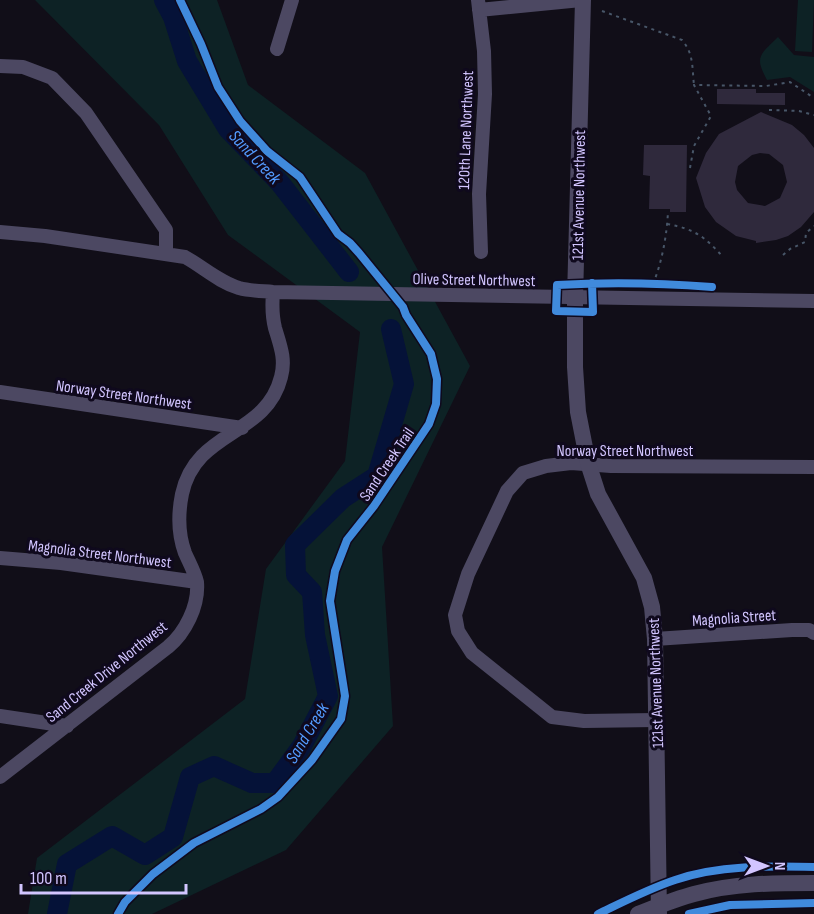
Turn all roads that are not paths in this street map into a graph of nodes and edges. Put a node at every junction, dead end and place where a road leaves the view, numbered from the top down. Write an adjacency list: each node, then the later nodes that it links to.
1 (292, 0): 4 (street)
2 (582, 0): 3 (street, 120th Lane Northwest); 10 (street, 121st Avenue Northwest)
3 (478, 5): 7 (street, 120th Lane Northwest)
4 (277, 49)
5 (0, 66): 8 (street)
6 (0, 232): 8 (street, Olive Street Northwest)
7 (481, 252)
8 (165, 254): 9 (street, Olive Street Northwest)
9 (273, 292): 10 (street, Olive Street Northwest); 13 (street)
10 (575, 298): 11 (street, Olive Street Northwest); 14 (street, 121st Avenue Northwest)
11 (814, 301)
12 (0, 392): 13 (street, Norway Street Northwest)
13 (242, 428): 17 (street)
14 (588, 463): 15 (street, Norway Street Northwest); 19 (street, 121st Avenue Northwest); 21 (street, Norway Street Northwest)
15 (814, 467)
16 (0, 558): 17 (street, Magnolia Street Northwest)
17 (197, 582): 22 (street, Sand Creek Drive Northwest)
18 (814, 633): 19 (street, Magnolia Street)
19 (655, 639): 21 (street, 121st Avenue Northwest)
20 (0, 716): 22 (street)
21 (656, 720): 25 (street, 121st Avenue Northwest)
22 (67, 726): 23 (street, Sand Creek Drive Northwest)
23 (0, 777)
24 (814, 883): 25 (street)
25 (659, 910): 26 (street)
26 (638, 914)

